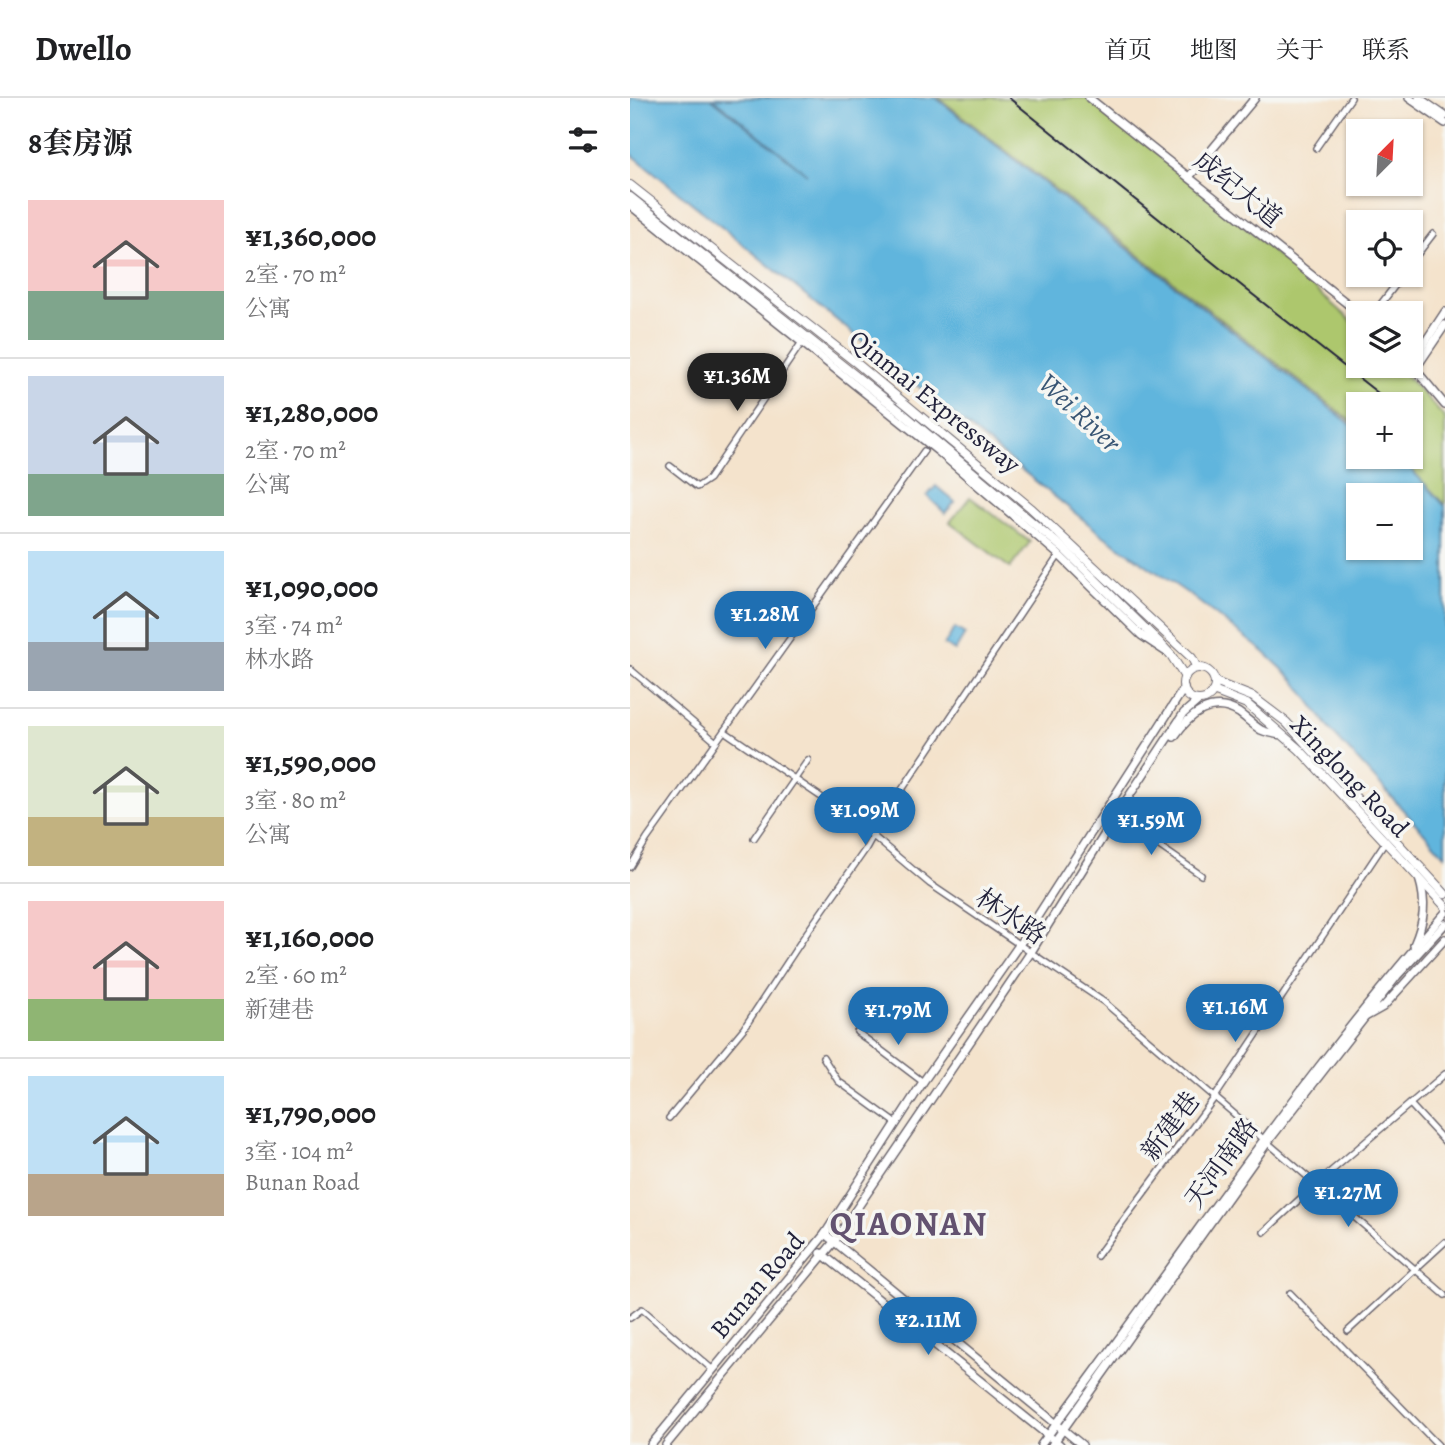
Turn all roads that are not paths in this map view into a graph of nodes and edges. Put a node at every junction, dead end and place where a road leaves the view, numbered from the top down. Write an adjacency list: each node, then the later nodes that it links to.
1 (1089, 98): 9 (main road, 成纪大道)
2 (1255, 98): 9 (main road)
3 (1351, 98): 8 (street)
4 (1409, 98): 7 (main road)
5 (1419, 98): 6 (main road)
6 (1445, 116)
7 (1445, 123)
8 (1316, 148)
9 (1189, 177): 17 (main road, 成纪大道)
10 (630, 185): 28 (highway, Qinmai Expressway)
11 (630, 197): 28 (highway, Qinmai Expressway)
12 (630, 205): 20 (main road)
13 (1433, 234): 14 (street)
14 (1423, 247)
15 (1394, 287): 16 (street)
16 (1383, 301)
17 (1346, 303)
18 (1445, 312): 21 (main road)
19 (1445, 325): 22 (main road)
20 (802, 342): 26 (street); 27 (main road)
21 (1423, 345)
22 (1423, 352)
23 (1423, 378): 24 (main road)
24 (1445, 405)
25 (924, 452): 38 (street)
26 (670, 466)
27 (1059, 555): 29 (main road); 45 (street)
28 (1114, 590): 29 (highway, Qinmai Expressway); 30 (highway, Qinmai Expressway)
29 (1171, 656): 32 (highway, Qinmai Expressway)
30 (1197, 668): 32 (highway); 33 (highway)
31 (630, 669): 40 (street)
32 (1185, 677): 34 (highway)
33 (1214, 687): 35 (highway); 39 (highway, Xinglong Road); 51 (highway, Xinglong Road)
34 (1184, 688): 35 (highway); 36 (main road, Bunan Road)
35 (1199, 700): 37 (main road, Bunan Road)
36 (1167, 716): 37 (main road); 56 (main road, Bunan Road)
37 (1178, 722): 41 (main road, Bunan Road)
38 (724, 731): 40 (street); 43 (street, 林水路)
39 (1285, 736): 41 (main road); 47 (highway, Xinglong Road)
40 (716, 742): 48 (street)
41 (1155, 758): 44 (main road, Bunan Road)
42 (808, 760): 43 (street)
43 (795, 779): 45 (street, 林水路); 46 (street)
44 (1116, 816): 49 (street); 58 (main road, Bunan Road)
45 (873, 836): 56 (street, 林水路); 66 (street)
46 (754, 838)
47 (1386, 841): 50 (highway, Xinglong Road); 64 (street, 新建巷)
48 (630, 867)
49 (1201, 876)
50 (1418, 878): 52 (highway, Xinglong Road); 57 (main road)
51 (1445, 894)
52 (1445, 906)
53 (1445, 913): 57 (main road, 天河南路)
54 (1445, 924): 59 (main road, 天河南路)
55 (1445, 939): 59 (main road)
56 (1019, 945): 58 (street, 林水路); 63 (main road, Bunan Road)
57 (1412, 950): 68 (main road, 天河南路)
58 (1031, 953): 64 (street, 林水路); 73 (main road, Bunan Road)
59 (1363, 1018): 68 (main road, 天河南路)
60 (858, 1032): 63 (street)
61 (823, 1058): 67 (street)
62 (1445, 1074): 65 (street)
63 (923, 1082): 67 (main road, Bunan Road)
64 (1215, 1097): 68 (street, 林水路); 77 (street, 新建巷)
65 (1410, 1104): 69 (street); 70 (street)
66 (669, 1118)
67 (896, 1123): 72 (main road, Bunan Road)
68 (1265, 1141): 70 (street, 林水路); 84 (main road, 天河南路)
69 (1445, 1142)
70 (1317, 1184): 71 (street); 78 (street, 林水路)
71 (1264, 1232)
72 (825, 1234): 73 (main road); 75 (main road, Bunan Road)
73 (834, 1242): 76 (main road, Bunan Road); 84 (main road)
74 (1445, 1242): 78 (street)
75 (816, 1248): 76 (main road); 83 (main road, Bunan Road)
76 (824, 1256): 85 (main road); 87 (main road, Bunan Road)
77 (1097, 1256)
78 (1416, 1270): 80 (street, 林水路); 82 (street)
79 (1290, 1293): 90 (street)
80 (1445, 1295)
81 (630, 1318): 83 (street)
82 (1348, 1331)
83 (713, 1370): 86 (main road, Bunan Road)
84 (1061, 1426): 85 (main road, 天河南路); 89 (main road)
85 (1054, 1442): 88 (main road, 天河南路)
86 (651, 1445)
87 (666, 1445)
88 (1041, 1445)
89 (1082, 1445)
90 (1438, 1445)

